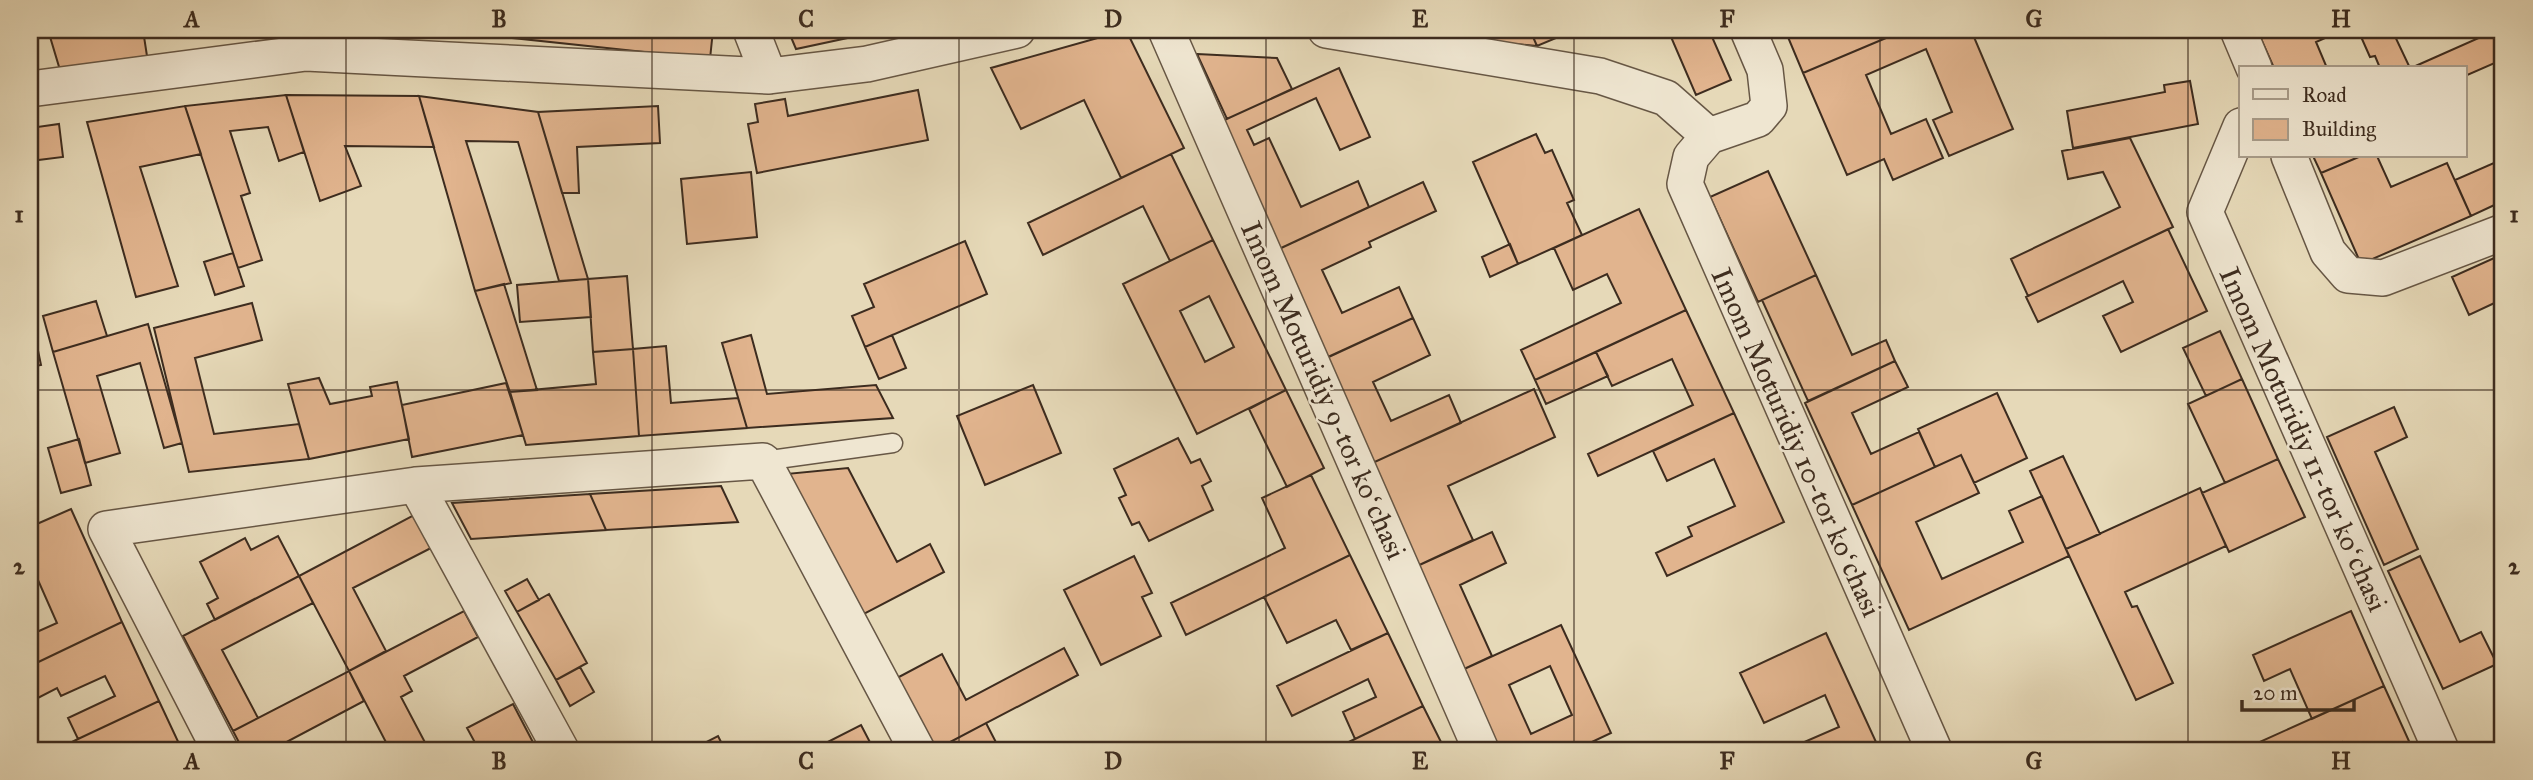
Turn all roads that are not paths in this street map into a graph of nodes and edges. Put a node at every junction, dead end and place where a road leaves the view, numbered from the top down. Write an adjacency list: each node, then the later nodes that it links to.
1 (751, 30): 8 (street)
2 (1017, 30): 8 (street)
3 (1166, 30): 20 (street, Imom Moturidiy 9-tor koʻchasi)
4 (1326, 30): 11 (street)
5 (1748, 30): 11 (street)
6 (2238, 30): 7 (street)
7 (2253, 66)
8 (769, 76): 9 (street)
9 (30, 89)
10 (2239, 131): 22 (street, Imom Moturidiy 11-tor koʻchasi)
11 (1709, 135): 21 (street, Imom Moturidiy 10-tor koʻchasi)
12 (2290, 158): 13 (street)
13 (2503, 232)
14 (893, 443): 15 (lane)
15 (763, 461): 16 (street); 19 (street)
16 (416, 485): 17 (street); 18 (street)
17 (220, 750)
18 (561, 750)
19 (917, 750)
20 (1481, 750)
21 (1934, 750)
22 (2441, 750)

